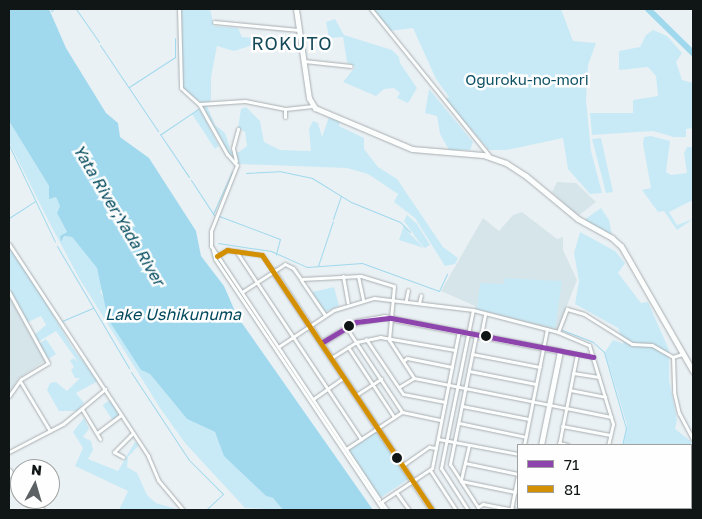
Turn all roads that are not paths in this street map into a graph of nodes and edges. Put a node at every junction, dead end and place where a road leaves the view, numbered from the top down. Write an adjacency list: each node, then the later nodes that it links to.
1 (179, 9): 8 (street)
2 (296, 9): 5 (street)
3 (371, 9): 13 (street)
4 (214, 22): 5 (street)
5 (300, 30): 6 (street)
6 (304, 61): 7 (street); 9 (street)
7 (351, 66)
8 (199, 104): 10 (street); 14 (street)
9 (313, 106): 10 (street); 56 (street)
10 (285, 109): 11 (street)
11 (285, 117)
12 (238, 129): 14 (street)
13 (489, 155)
14 (236, 162): 16 (street)
15 (9, 244): 78 (street)
16 (213, 249): 18 (street); 132 (street)
17 (236, 251): 18 (street); 19 (street); 23 (street)
18 (217, 256): 26 (street)
19 (273, 271): 22 (street); 23 (street); 37 (street)
20 (343, 276): 21 (street); 22 (street); 32 (street)
21 (358, 276): 28 (street); 29 (street)
22 (301, 279): 35 (street)
23 (257, 282): 26 (street); 44 (street)
24 (408, 290): 30 (street)
25 (9, 292): 70 (street)
26 (242, 292): 49 (street)
27 (421, 295): 31 (street)
28 (393, 298): 29 (street); 30 (street); 36 (street)
29 (363, 300): 32 (street)
30 (406, 300): 31 (street)
31 (420, 303): 33 (street)
32 (348, 304): 35 (street)
33 (473, 310): 34 (street); 42 (street)
34 (486, 314): 39 (street); 43 (street)
35 (325, 315): 37 (street)
36 (391, 318): 38 (street); 40 (street); 45 (street)
37 (310, 326): 44 (street); 47 (street)
38 (346, 326): 47 (street); 48 (street)
39 (547, 329): 41 (street); 51 (street)
40 (459, 331): 42 (street); 52 (street)
41 (558, 332): 57 (street); 59 (street)
42 (468, 333): 43 (street); 74 (street)
43 (479, 335): 51 (street); 54 (street)
44 (293, 337): 49 (street); 76 (street)
45 (389, 337): 46 (street); 52 (street); 60 (street)
46 (366, 339): 48 (street); 75 (street)
47 (320, 342): 58 (street)
48 (357, 342): 50 (street); 69 (street)
49 (278, 347): 83 (street)
50 (348, 348): 58 (street); 71 (street)
51 (544, 348): 53 (street); 62 (street)
52 (456, 350): 61 (street)
53 (560, 351): 55 (street); 86 (street)
54 (472, 354): 62 (street); 63 (street)
55 (577, 354): 57 (street); 64 (street)
56 (682, 354): 59 (street); 65 (street)
57 (593, 357): 68 (street)
58 (331, 358): 66 (street)
59 (673, 358): 108 (street)
60 (403, 361): 61 (street); 67 (street)
61 (452, 367): 72 (street)
62 (540, 367): 73 (street)
63 (469, 371): 73 (street); 77 (street)
64 (573, 372): 68 (street); 79 (street)
65 (693, 372)
66 (344, 378): 76 (street); 80 (street)
67 (414, 378): 72 (street); 75 (street)
68 (599, 378): 82 (street)
69 (381, 379): 71 (street); 90 (street)
70 (20, 381): 81 (street); 99 (street)
71 (373, 384): 80 (street); 92 (street)
72 (449, 384): 74 (street); 85 (street)
73 (536, 384): 84 (street)
74 (457, 386): 77 (street); 107 (street)
75 (399, 387): 85 (street)
76 (328, 388): 83 (street); 105 (street)
77 (466, 388): 84 (street); 87 (street)
78 (105, 389): 89 (street); 91 (street)
79 (570, 390): 82 (street); 88 (street)
80 (356, 395): 98 (street)
81 (9, 396)
82 (605, 397): 93 (street)
83 (312, 399): 116 (street)
84 (533, 401): 86 (street); 94 (street)
85 (445, 402): 95 (street)
86 (549, 405): 88 (street); 112 (street)
87 (462, 406): 94 (street); 96 (street)
88 (566, 408): 93 (street); 97 (street)
89 (82, 409): 99 (street); 101 (street)
90 (402, 412): 92 (street); 95 (street)
91 (121, 415): 100 (street); 101 (street)
92 (394, 417): 98 (street)
93 (611, 417): 102 (street)
94 (529, 419): 103 (street)
95 (442, 420): 106 (street)
96 (458, 423): 103 (street); 109 (street)
97 (562, 426): 102 (street); 113 (street)
98 (378, 428): 105 (street); 121 (street)
99 (50, 431): 117 (street)
100 (133, 433): 119 (street); 131 (street)
101 (97, 434): 104 (street)
102 (610, 435): 114 (street)
103 (526, 437): 111 (street)
104 (100, 439)
105 (361, 439): 116 (street)
106 (438, 439): 107 (street); 115 (street)
107 (446, 440): 109 (street); 137 (street)
108 (693, 440)
109 (454, 442): 110 (street); 126 (street)
110 (469, 444): 118 (street); 120 (street)
111 (524, 444)
112 (541, 444)
113 (559, 444)
114 (608, 444)
115 (436, 448): 121 (street); 122 (street)
116 (346, 449): 129 (street)
117 (9, 452)
118 (517, 454)
119 (123, 457)
120 (465, 463): 123 (street); 126 (street)
121 (402, 465): 125 (street)
122 (430, 470): 125 (street); 136 (street)
123 (517, 474)
124 (517, 480): 128 (street)
125 (413, 481): 127 (street); 135 (street)
126 (461, 481): 128 (street); 130 (street)
127 (396, 492): 133 (street); 134 (street)
128 (515, 492): 138 (street)
129 (379, 498)
130 (480, 508): 138 (street)
131 (183, 510)
132 (383, 510)
133 (387, 510)
134 (409, 510)
135 (432, 510)
136 (456, 510)
137 (468, 510)
138 (512, 510)

